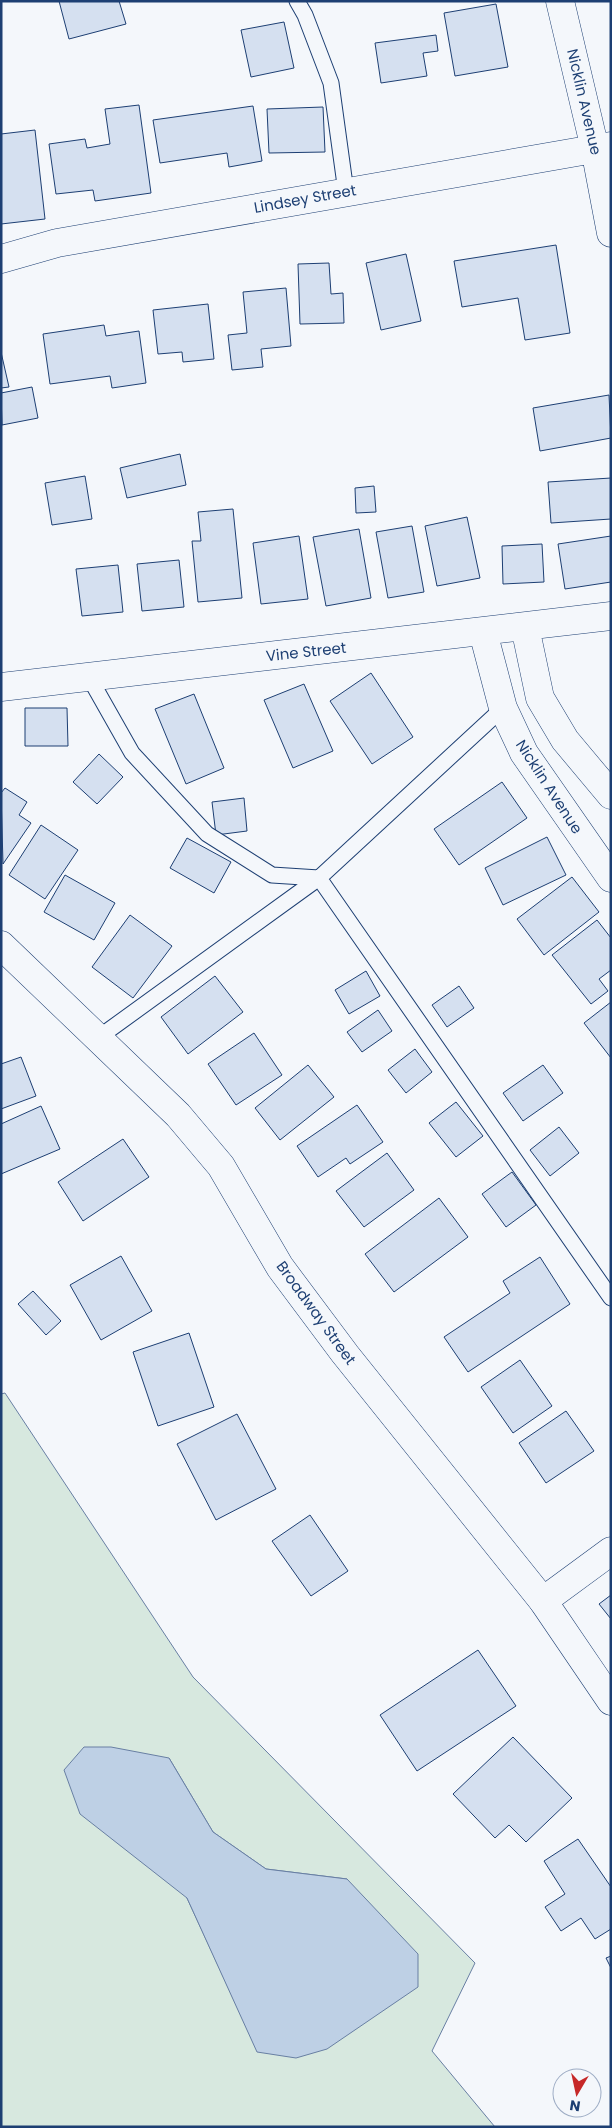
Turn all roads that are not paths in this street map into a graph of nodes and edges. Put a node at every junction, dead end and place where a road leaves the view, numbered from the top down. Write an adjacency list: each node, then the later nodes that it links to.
1 (297, 1): 4 (lane)
2 (560, 1): 3 (street, Nicklin Avenue)
3 (603, 147): 4 (street, Lindsey Street); 5 (street, Nicklin Avenue)
4 (346, 192): 6 (street, Lindsey Street)
5 (611, 233)
6 (1, 259)
7 (611, 616): 8 (street, Vine Street)
8 (525, 627): 9 (street, Vine Street); 13 (street)
9 (483, 632): 10 (street, Vine Street); 12 (street, Nicklin Avenue)
10 (89, 676): 11 (street, Vine Street); 14 (lane)
11 (1, 687)
12 (503, 708): 14 (lane); 15 (street, Nicklin Avenue)
13 (611, 795)
14 (318, 878): 17 (lane); 18 (lane)
15 (611, 878)
16 (1, 945): 17 (street, Broadway Street)
17 (98, 1038): 20 (street, Broadway Street)
18 (611, 1298)
19 (611, 1552): 20 (street)
20 (543, 1601): 21 (street, Broadway Street)
21 (611, 1701)

